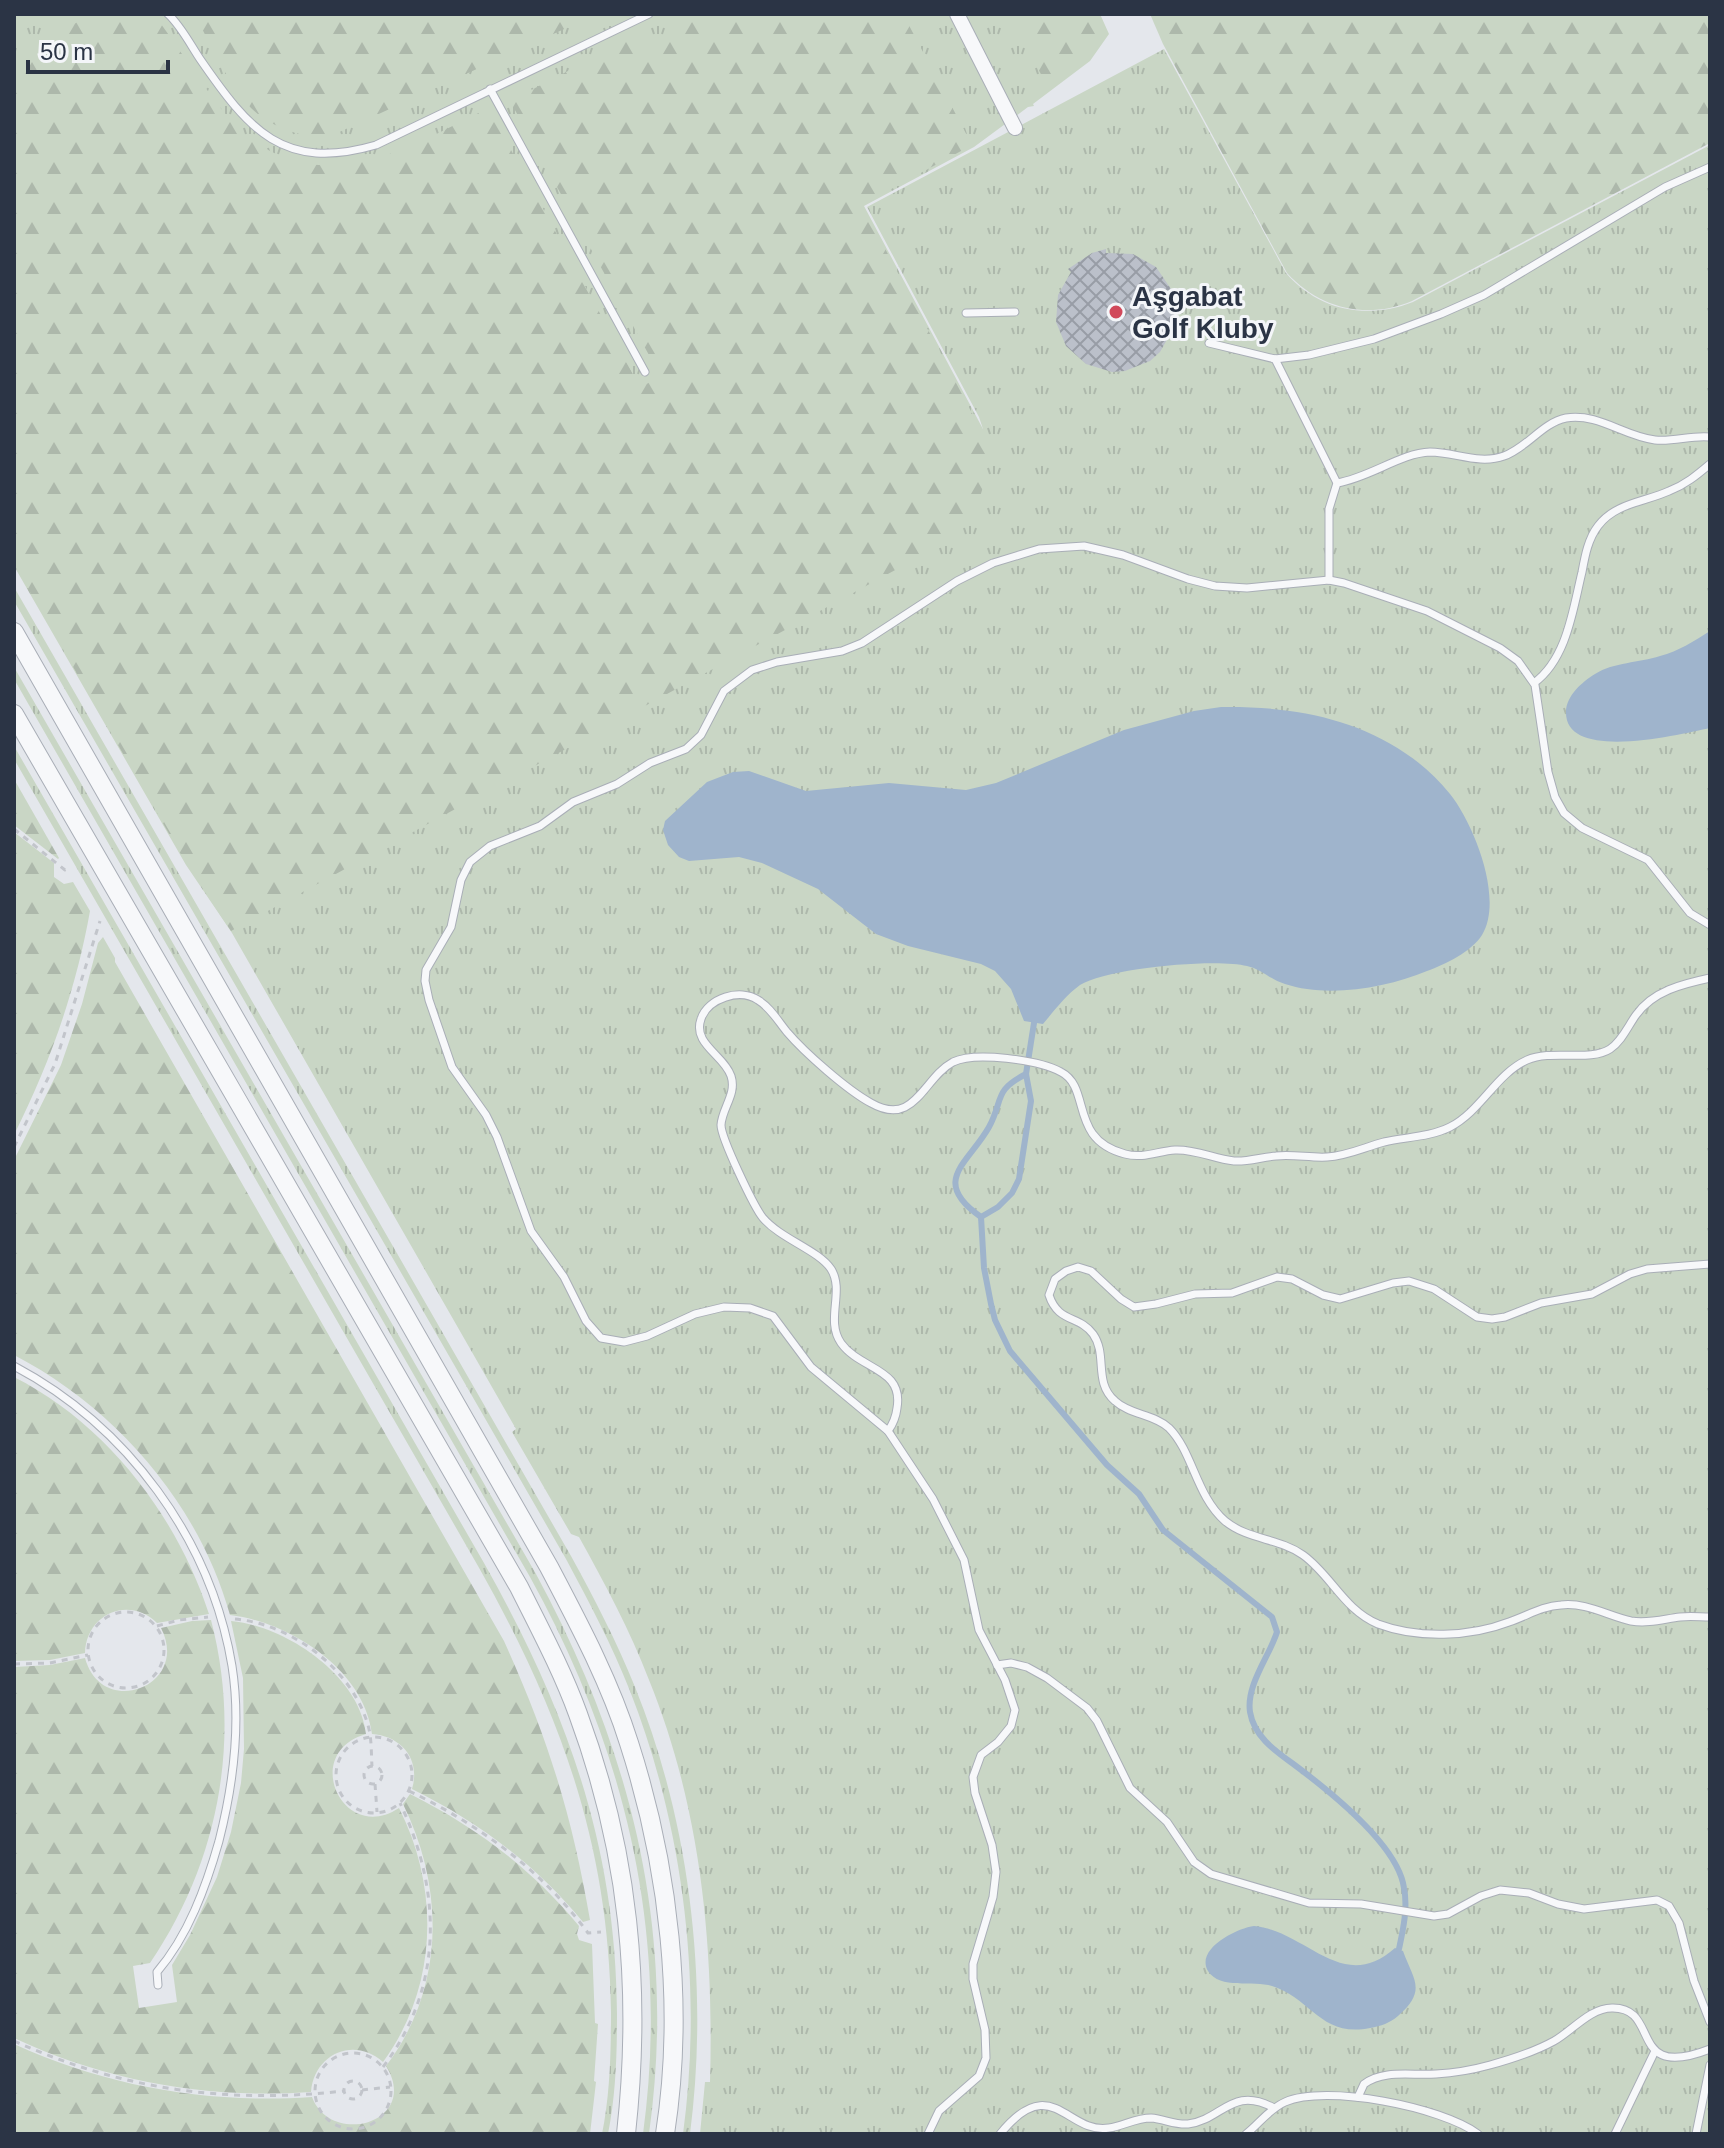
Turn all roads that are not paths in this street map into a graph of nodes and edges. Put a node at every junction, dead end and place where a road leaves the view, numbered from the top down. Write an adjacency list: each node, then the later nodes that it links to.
1 (168, 14): 4 (lane)
2 (649, 14): 4 (lane)
3 (957, 14): 5 (street)
4 (490, 89): 11 (lane)
5 (1015, 128)
6 (1710, 167): 10 (lane)
7 (1015, 312): 8 (lane)
8 (966, 313)
9 (1209, 343): 10 (lane)
10 (1275, 359): 14 (lane)
11 (645, 372)
12 (1710, 437): 14 (lane)
13 (1710, 464): 17 (lane)
14 (1337, 483): 15 (lane)
15 (1329, 580): 17 (lane); 23 (lane)
16 (14, 632): 34 (street)
17 (1534, 683): 19 (lane)
18 (14, 714): 33 (street)
19 (1710, 925)
20 (1710, 978): 23 (lane)
21 (1710, 1264): 24 (lane)
22 (14, 1366): 26 (lane)
23 (888, 1431): 25 (lane)
24 (1710, 1617)
25 (997, 1665): 27 (lane); 35 (lane)
26 (158, 1985)
27 (1710, 2018)
28 (1710, 2049): 29 (lane)
29 (1655, 2051): 31 (lane); 39 (lane)
30 (1710, 2065): 40 (lane)
31 (1358, 2097): 32 (lane); 38 (lane)
32 (1274, 2108): 36 (lane); 37 (lane)
33 (626, 2134)
34 (665, 2134)
35 (928, 2134)
36 (1000, 2134)
37 (1246, 2134)
38 (1478, 2134)
39 (1615, 2134)
40 (1696, 2134)

